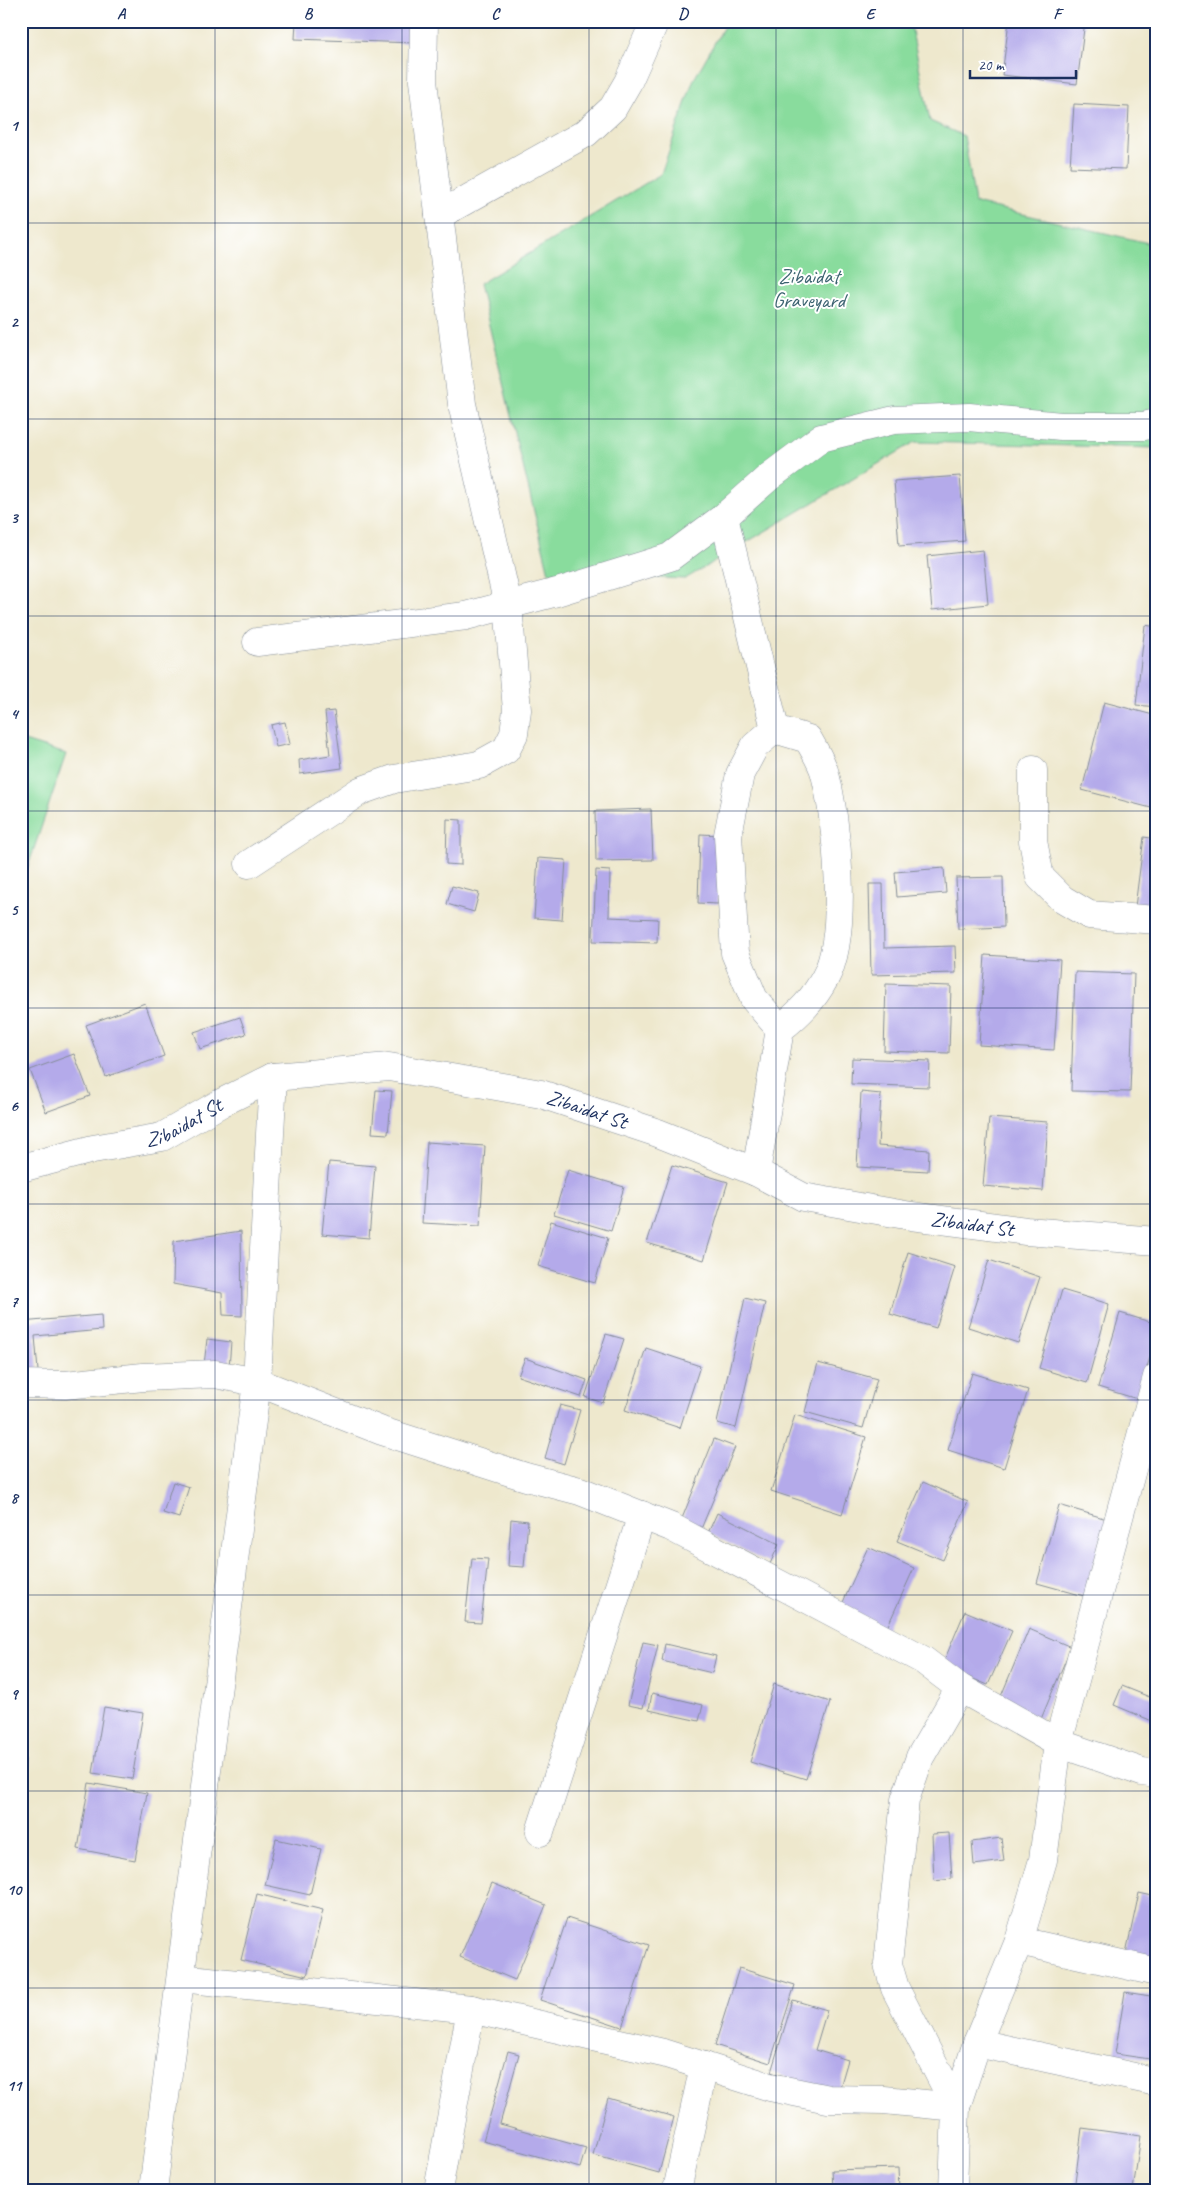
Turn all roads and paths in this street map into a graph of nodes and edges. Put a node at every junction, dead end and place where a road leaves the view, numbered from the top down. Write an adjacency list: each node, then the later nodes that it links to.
1 (424, 21): 3 (street)
2 (655, 21): 3 (street)
3 (439, 215): 6 (street)
4 (1157, 423): 5 (street)
5 (724, 518): 6 (street); 8 (street)
6 (508, 605): 7 (street); 10 (street)
7 (257, 642)
8 (775, 729): 12 (street); 12 (street)
9 (1033, 770): 11 (street)
10 (249, 864)
11 (1157, 920)
12 (780, 1029): 15 (street)
13 (273, 1077): 14 (street, Zibaidat St); 15 (street, Zibaidat St); 18 (street)
14 (21, 1168)
15 (756, 1172): 16 (street, Zibaidat St)
16 (1157, 1242)
17 (1157, 1377): 22 (street)
18 (257, 1382): 19 (street); 20 (street); 27 (street)
19 (21, 1384)
20 (642, 1515): 21 (street); 24 (street)
21 (960, 1688): 22 (street); 32 (street)
22 (1058, 1743): 23 (street); 25 (street)
23 (1157, 1774)
24 (540, 1832)
25 (1019, 1941): 26 (street); 29 (street)
26 (1157, 1972)
27 (181, 1978): 28 (street); 33 (street)
28 (471, 2009): 30 (street); 34 (street)
29 (977, 2043): 31 (street); 32 (street)
30 (704, 2066): 32 (street); 35 (street)
31 (1157, 2082)
32 (956, 2107): 36 (street)
33 (153, 2190)
34 (438, 2190)
35 (677, 2190)
36 (953, 2190)

